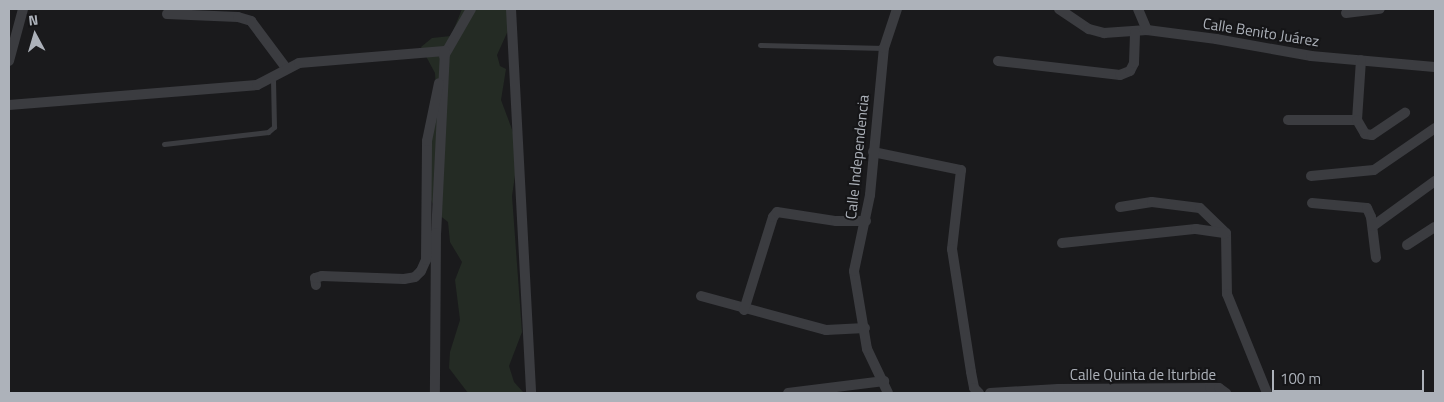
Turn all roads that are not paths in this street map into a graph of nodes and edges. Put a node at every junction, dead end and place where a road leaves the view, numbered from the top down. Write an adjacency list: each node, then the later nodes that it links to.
1 (23, 9): 16 (street)
2 (471, 9): 14 (street)
3 (511, 9): 45 (street)
4 (897, 9): 13 (street, Calle Independencia)
5 (1059, 9): 11 (street, Calle Benito Juárez)
6 (1138, 9): 10 (street)
7 (1380, 9): 8 (street)
8 (1346, 13)
9 (167, 14): 19 (street)
10 (1147, 30): 11 (street, Calle Benito Juárez); 15 (street, Calle Benito Juárez)
11 (1135, 33): 17 (street)
12 (760, 45): 13 (lane)
13 (884, 48): 27 (street, Calle Independencia)
14 (445, 51): 19 (street); 39 (street); 44 (street)
15 (1361, 60): 18 (street, Calle Benito Juárez); 24 (street)
16 (9, 61)
17 (998, 61)
18 (1435, 67)
19 (286, 68): 20 (street)
20 (273, 78): 21 (street); 26 (lane)
21 (9, 105)
22 (1405, 113): 24 (street)
23 (1288, 120): 24 (street)
24 (1357, 120)
25 (1435, 128): 28 (street)
26 (164, 144)
27 (873, 152): 32 (street, Calle Independencia); 48 (street)
28 (1311, 176)
29 (1435, 181): 33 (street)
30 (1312, 203): 33 (street)
31 (1120, 206): 35 (street)
32 (866, 221): 41 (street); 42 (street, Calle Independencia)
33 (1373, 226): 38 (street)
34 (1435, 226): 37 (street)
35 (1226, 233): 36 (street); 51 (street)
36 (1062, 243)
37 (1408, 245)
38 (1376, 258)
39 (316, 285)
40 (701, 296): 41 (street)
41 (744, 310): 42 (street)
42 (865, 328): 43 (street, Calle Independencia)
43 (884, 381): 46 (street); 47 (street, Calle Independencia)
44 (435, 393)
45 (531, 393)
46 (788, 393)
47 (888, 393)
48 (979, 393)
49 (990, 393): 50 (street, Calle Quinta de Iturbide)
50 (1226, 393)
51 (1267, 393)

